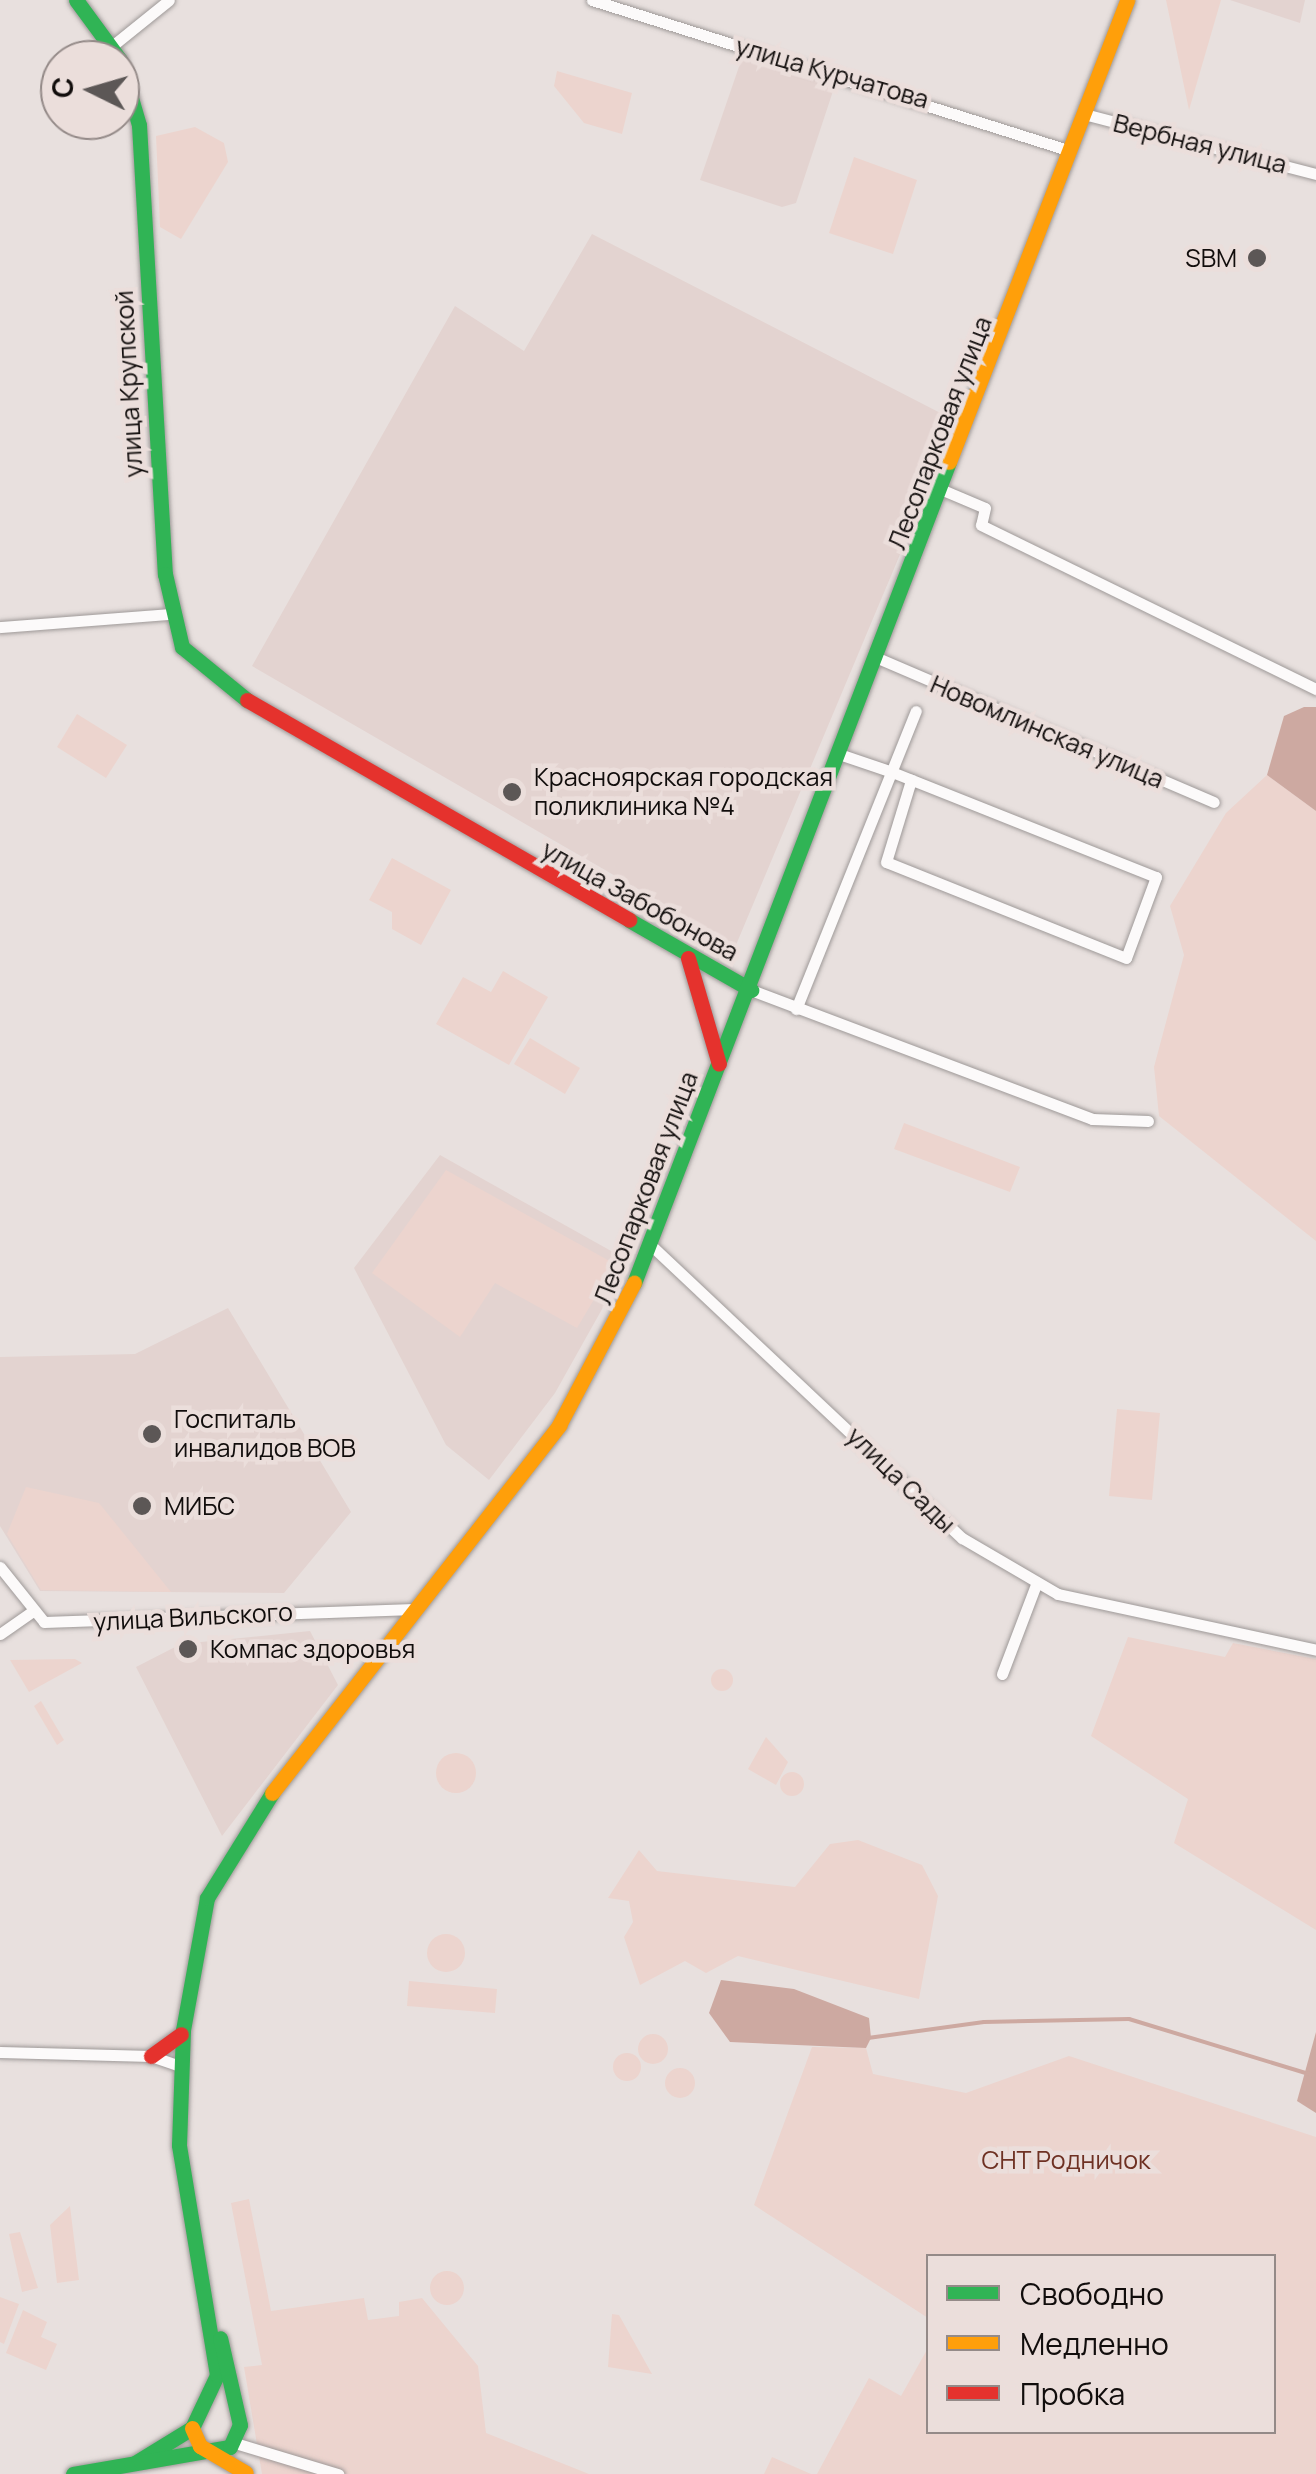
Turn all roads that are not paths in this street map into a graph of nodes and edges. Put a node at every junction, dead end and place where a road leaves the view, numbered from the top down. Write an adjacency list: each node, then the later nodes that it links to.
1 (76, 0): 5 (main road, улица Крупской)
2 (170, 0): 6 (street)
3 (592, 0): 9 (street, улица Курчатова)
4 (1127, 0): 7 (main road, Лесопарковая улица)
5 (107, 40)
6 (120, 40)
7 (1084, 114): 9 (main road, Лесопарковая улица); 10 (street, Вербная улица)
8 (140, 140): 12 (main road, улица Крупской)
9 (1071, 150): 11 (main road, Лесопарковая улица)
10 (1316, 174)
11 (945, 491): 14 (main road, Лесопарковая улица); 15 (street)
12 (168, 614): 13 (street); 21 (main road, улица Забобонова)
13 (0, 626)
14 (880, 659): 17 (main road, Лесопарковая улица); 20 (street, Новомлинская улица)
15 (1316, 690)
16 (916, 711): 18 (street)
17 (842, 755): 18 (street); 22 (main road, Лесопарковая улица)
18 (892, 772): 19 (street); 23 (street)
19 (911, 780): 19 (street)
20 (1214, 802)
21 (688, 958): 22 (main road, улица Забобонова); 24 (main road)
22 (751, 990): 23 (street, улица Забобонова); 24 (main road, Лесопарковая улица)
23 (796, 1009): 25 (street, улица Забобонова)
24 (719, 1068): 26 (main road, Лесопарковая улица)
25 (1148, 1122)
26 (654, 1248): 28 (street, улица Сады); 29 (main road, Лесопарковая улица)
27 (0, 1567): 30 (street)
28 (1036, 1582): 32 (street, улица Сады); 33 (street)
29 (414, 1609): 30 (street, улица Вильского); 34 (main road, Лесопарковая улица)
30 (31, 1612): 31 (street)
31 (0, 1634)
32 (1316, 1650)
33 (1002, 1674)
34 (183, 2030): 36 (main road); 37 (main road, Лесопарковая улица)
35 (0, 2052): 36 (street)
36 (151, 2056): 37 (street)
37 (180, 2066): 38 (main road, Лесопарковая улица)
38 (215, 2328): 39 (main road); 40 (main road)
39 (204, 2408): 40 (main road); 41 (main road)
40 (235, 2413): 42 (main road)
41 (192, 2428): 43 (main road); 44 (main road)
42 (234, 2443): 43 (main road); 45 (street); 47 (main road)
43 (216, 2452): 44 (main road); 47 (main road)
44 (136, 2463): 46 (main road)
45 (308, 2469): 48 (street)
46 (73, 2474)
47 (246, 2474)
48 (338, 2474)

